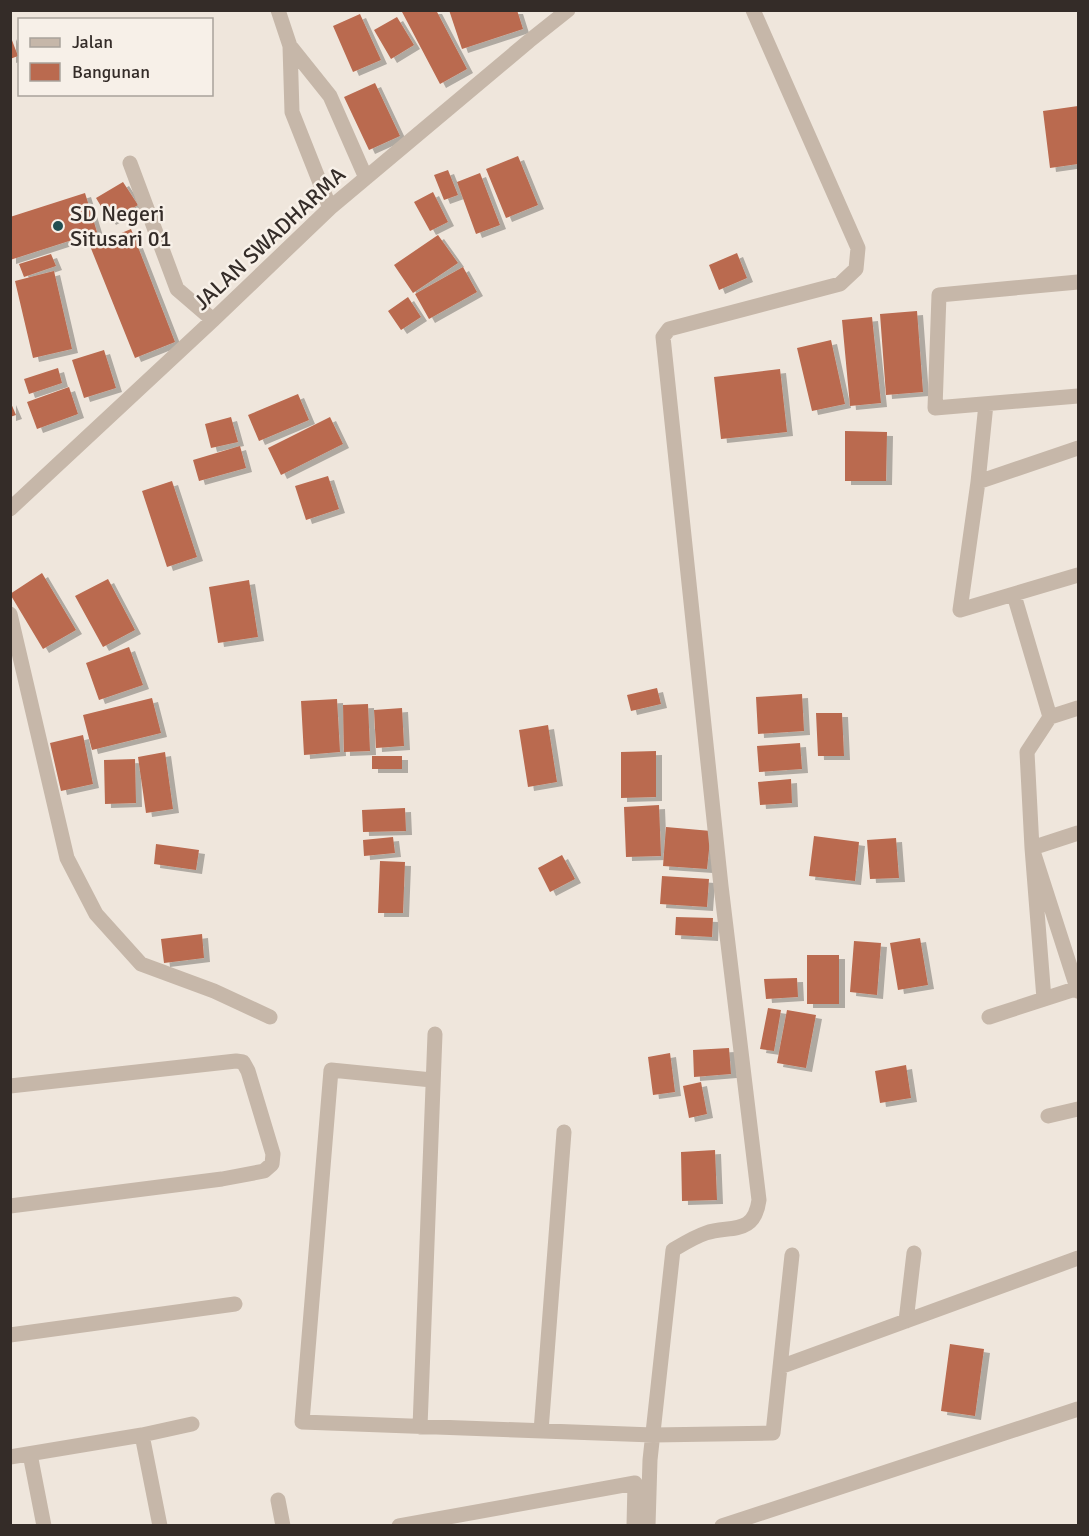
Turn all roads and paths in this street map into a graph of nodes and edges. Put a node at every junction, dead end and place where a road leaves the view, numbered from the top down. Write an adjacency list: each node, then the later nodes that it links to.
1 (278, 10): 4 (street)
2 (567, 10): 6 (street, JALAN SWADHARMA)
3 (753, 10): 45 (street)
4 (290, 46): 6 (street); 7 (street)
5 (130, 163): 9 (street)
6 (366, 178): 7 (street, JALAN SWADHARMA)
7 (330, 208): 9 (street, JALAN SWADHARMA)
8 (1078, 282): 11 (street)
9 (213, 320): 14 (street, JALAN SWADHARMA)
10 (1078, 396): 11 (street)
11 (986, 404): 13 (street)
12 (1078, 448): 13 (street)
13 (978, 482): 16 (street)
14 (10, 509)
15 (1078, 575): 16 (street)
16 (1014, 596): 19 (street)
17 (10, 614): 24 (street)
18 (1078, 708): 19 (street)
19 (1050, 717): 21 (street)
20 (1078, 833): 21 (street)
21 (1032, 848): 22 (street); 23 (street)
22 (1078, 990): 23 (street)
23 (1044, 999): 25 (street)
24 (270, 1017)
25 (989, 1017)
26 (435, 1034): 27 (street)
27 (432, 1080): 42 (street); 42 (street)
28 (10, 1086): 32 (street)
29 (1078, 1109): 30 (street)
30 (1048, 1116)
31 (564, 1132): 43 (street)
32 (10, 1206)
33 (914, 1253): 37 (street)
34 (792, 1255): 39 (street)
35 (1078, 1258): 37 (street)
36 (235, 1304): 38 (street)
37 (906, 1321): 39 (street)
38 (10, 1335)
39 (780, 1367): 45 (street)
40 (1078, 1409): 55 (street)
41 (192, 1424): 44 (street)
42 (420, 1427): 43 (street)
43 (541, 1431): 45 (street)
44 (142, 1435): 46 (street); 50 (street)
45 (652, 1436): 54 (street)
46 (30, 1454): 47 (street); 49 (street)
47 (10, 1457)
48 (278, 1500): 51 (street)
49 (44, 1526)
50 (160, 1526)
51 (283, 1526)
52 (399, 1526): 53 (street)
53 (634, 1526)
54 (648, 1526)
55 (722, 1526)

